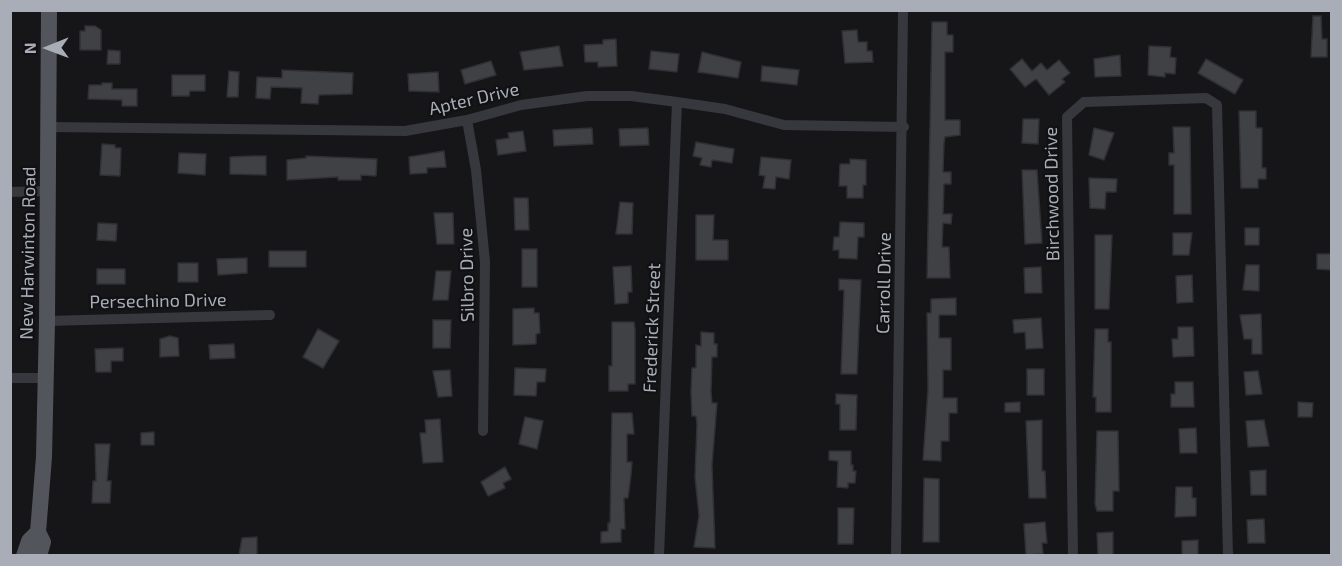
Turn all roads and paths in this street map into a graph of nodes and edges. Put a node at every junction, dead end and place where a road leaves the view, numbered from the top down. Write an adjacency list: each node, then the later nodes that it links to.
1 (49, 10): 5 (main road, New Harwinton Road)
2 (903, 10): 6 (street, Carroll Drive)
3 (677, 102): 4 (street, Apter Drive); 6 (street, Apter Drive); 17 (street, Frederick Street)
4 (467, 120): 5 (street, Apter Drive); 13 (street, Silbro Drive)
5 (50, 127): 8 (main road, New Harwinton Road)
6 (904, 127): 18 (street, Carroll Drive)
7 (10, 192): 8 (street)
8 (48, 192): 10 (main road, New Harwinton Road)
9 (270, 315): 10 (street, Persechino Drive)
10 (47, 321): 12 (main road, New Harwinton Road)
11 (10, 378): 12 (street)
12 (45, 378): 14 (main road, New Harwinton Road)
13 (483, 431)
14 (38, 532): 15 (main road, New Harwinton Road); 16 (main road, New Harwinton Road)
15 (24, 555)
16 (39, 555)
17 (659, 555)
18 (896, 555)
19 (1073, 555): 20 (street, Birchwood Drive)
20 (1228, 555)

